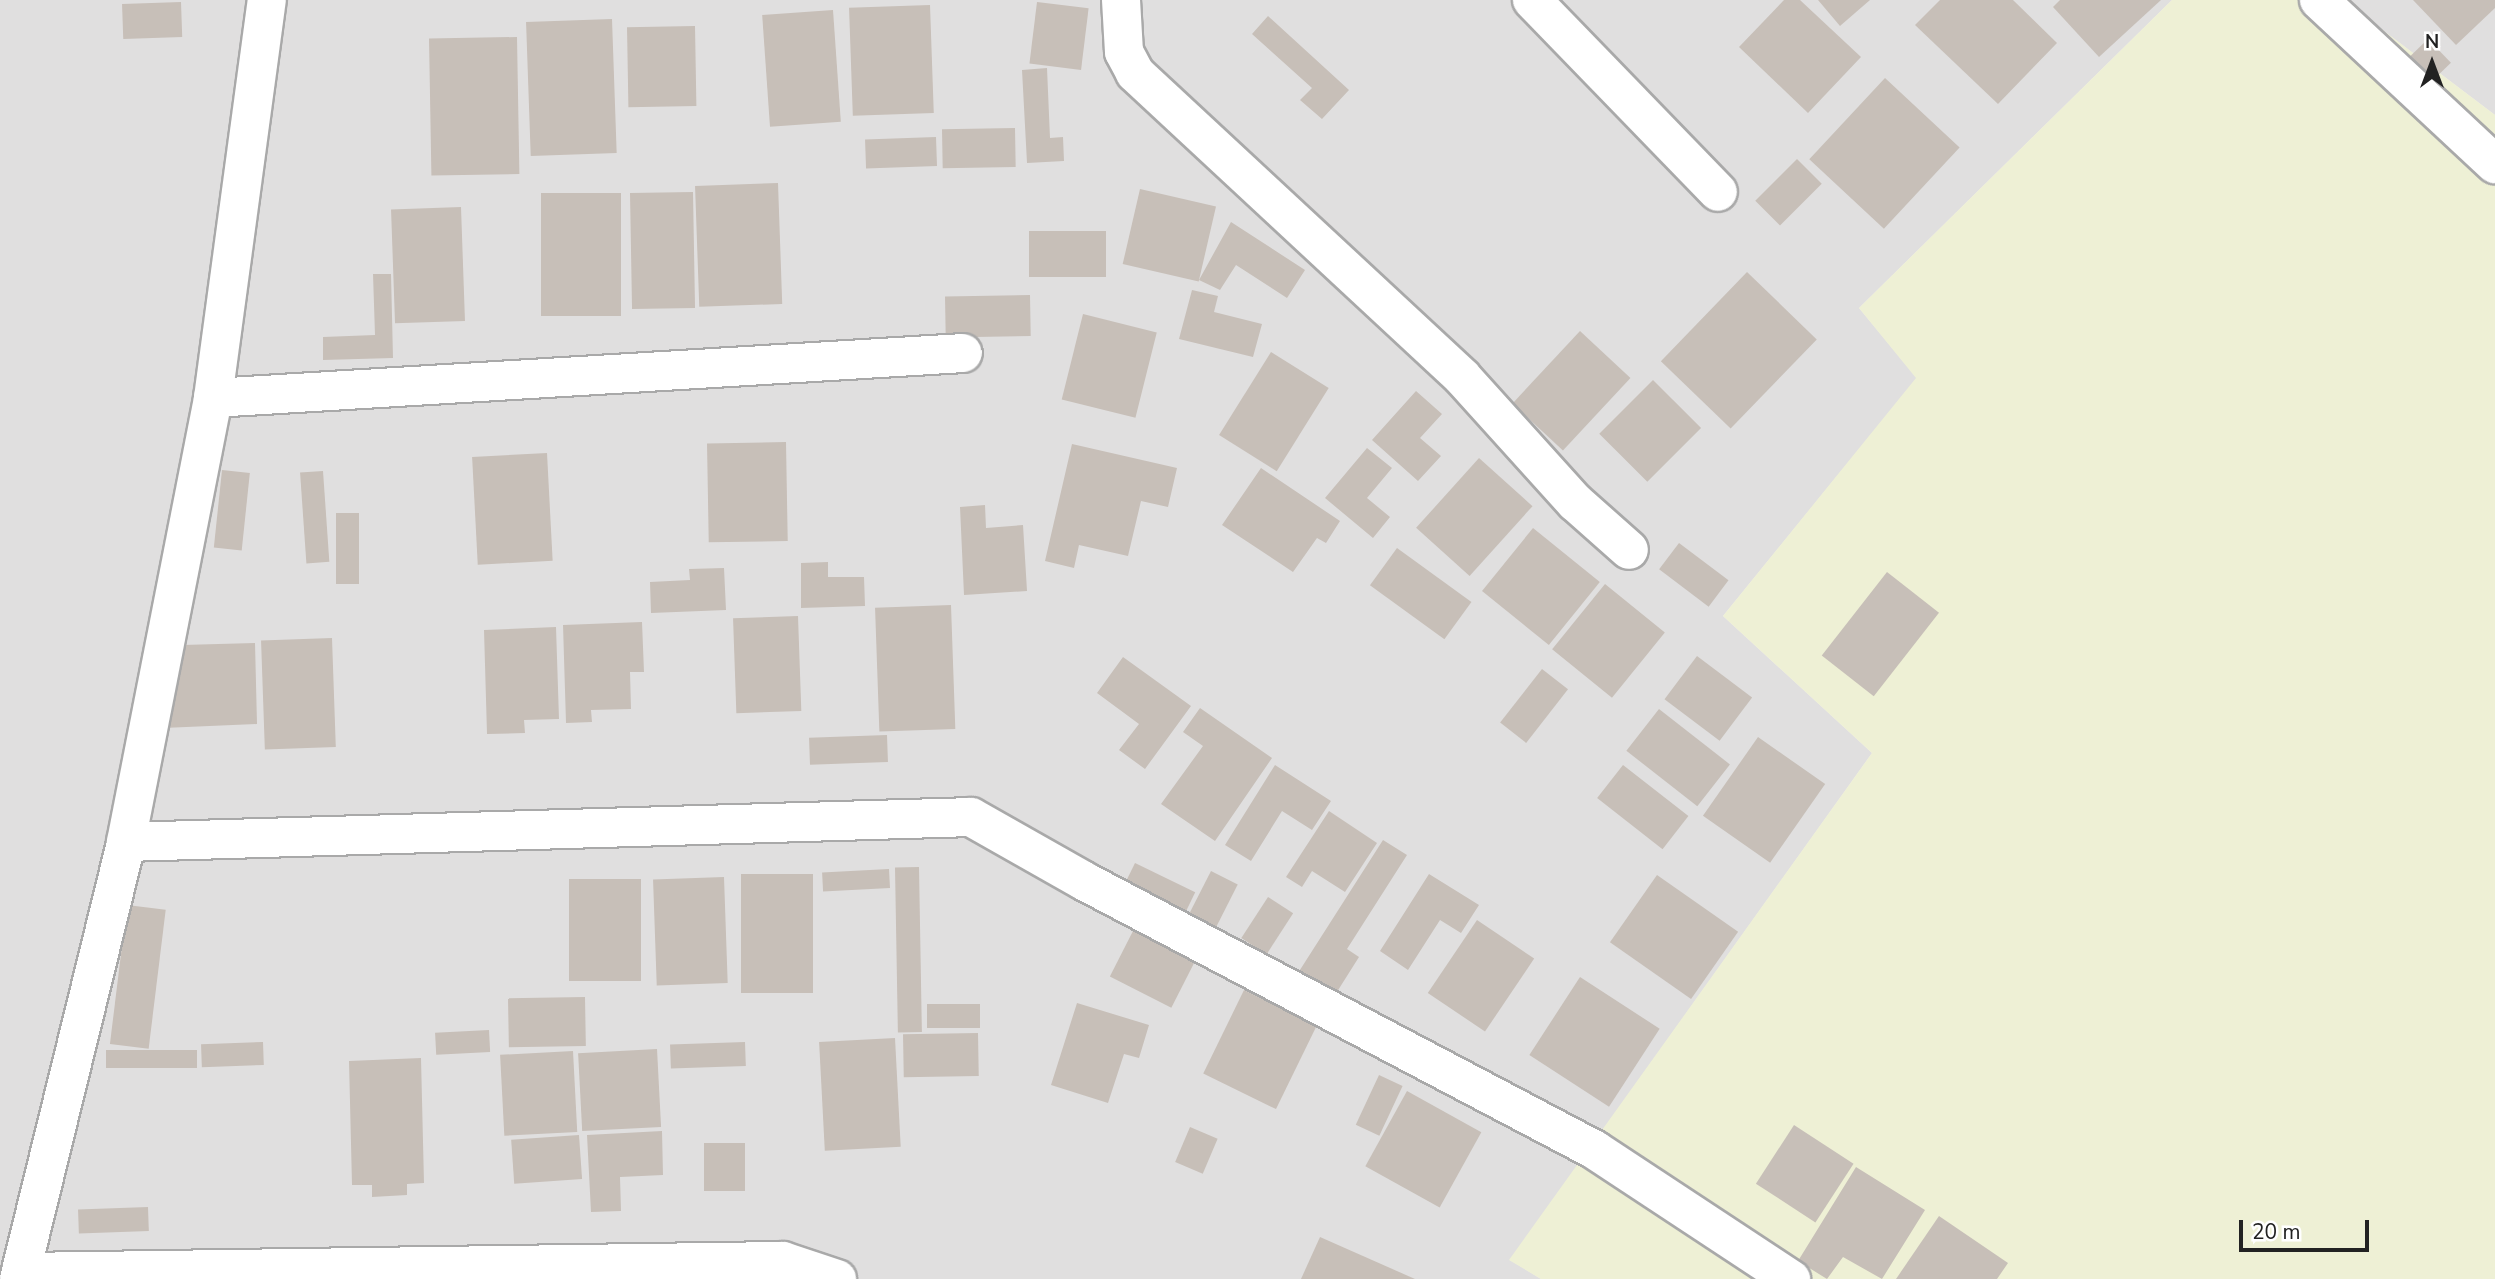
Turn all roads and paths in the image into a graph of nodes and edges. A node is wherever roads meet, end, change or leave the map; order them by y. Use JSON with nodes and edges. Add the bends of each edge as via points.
{"nodes":[{"id":1,"x":267,"y":0,"type":"edge"},
{"id":2,"x":1121,"y":0,"type":"edge"},
{"id":3,"x":1532,"y":0,"type":"edge"},
{"id":4,"x":2319,"y":0,"type":"edge"},
{"id":5,"x":2495,"y":164,"type":"edge"},
{"id":6,"x":1718,"y":192,"type":"dead end"},
{"id":7,"x":962,"y":353,"type":"dead end"},
{"id":8,"x":213,"y":398,"type":"junction"},
{"id":9,"x":1629,"y":550,"type":"dead end"},
{"id":10,"x":126,"y":842,"type":"junction"},
{"id":11,"x":20,"y":1276,"type":"edge"},
{"id":12,"x":838,"y":1279,"type":"edge"},
{"id":13,"x":1791,"y":1279,"type":"edge"}],
"edges":[{"from":1,"to":8,"type":"street"},
{"from":2,"to":9,"type":"street","via":[[1124,52],[1135,73],[1462,377],[1574,502]]},
{"from":3,"to":6,"type":"street"},
{"from":4,"to":5,"type":"street"},
{"from":7,"to":8,"type":"street"},
{"from":8,"to":10,"type":"street"},
{"from":10,"to":11,"type":"street"},
{"from":10,"to":13,"type":"street","via":[[971,817],[1595,1150]]},
{"from":11,"to":12,"type":"street","via":[[783,1261]]}]}
